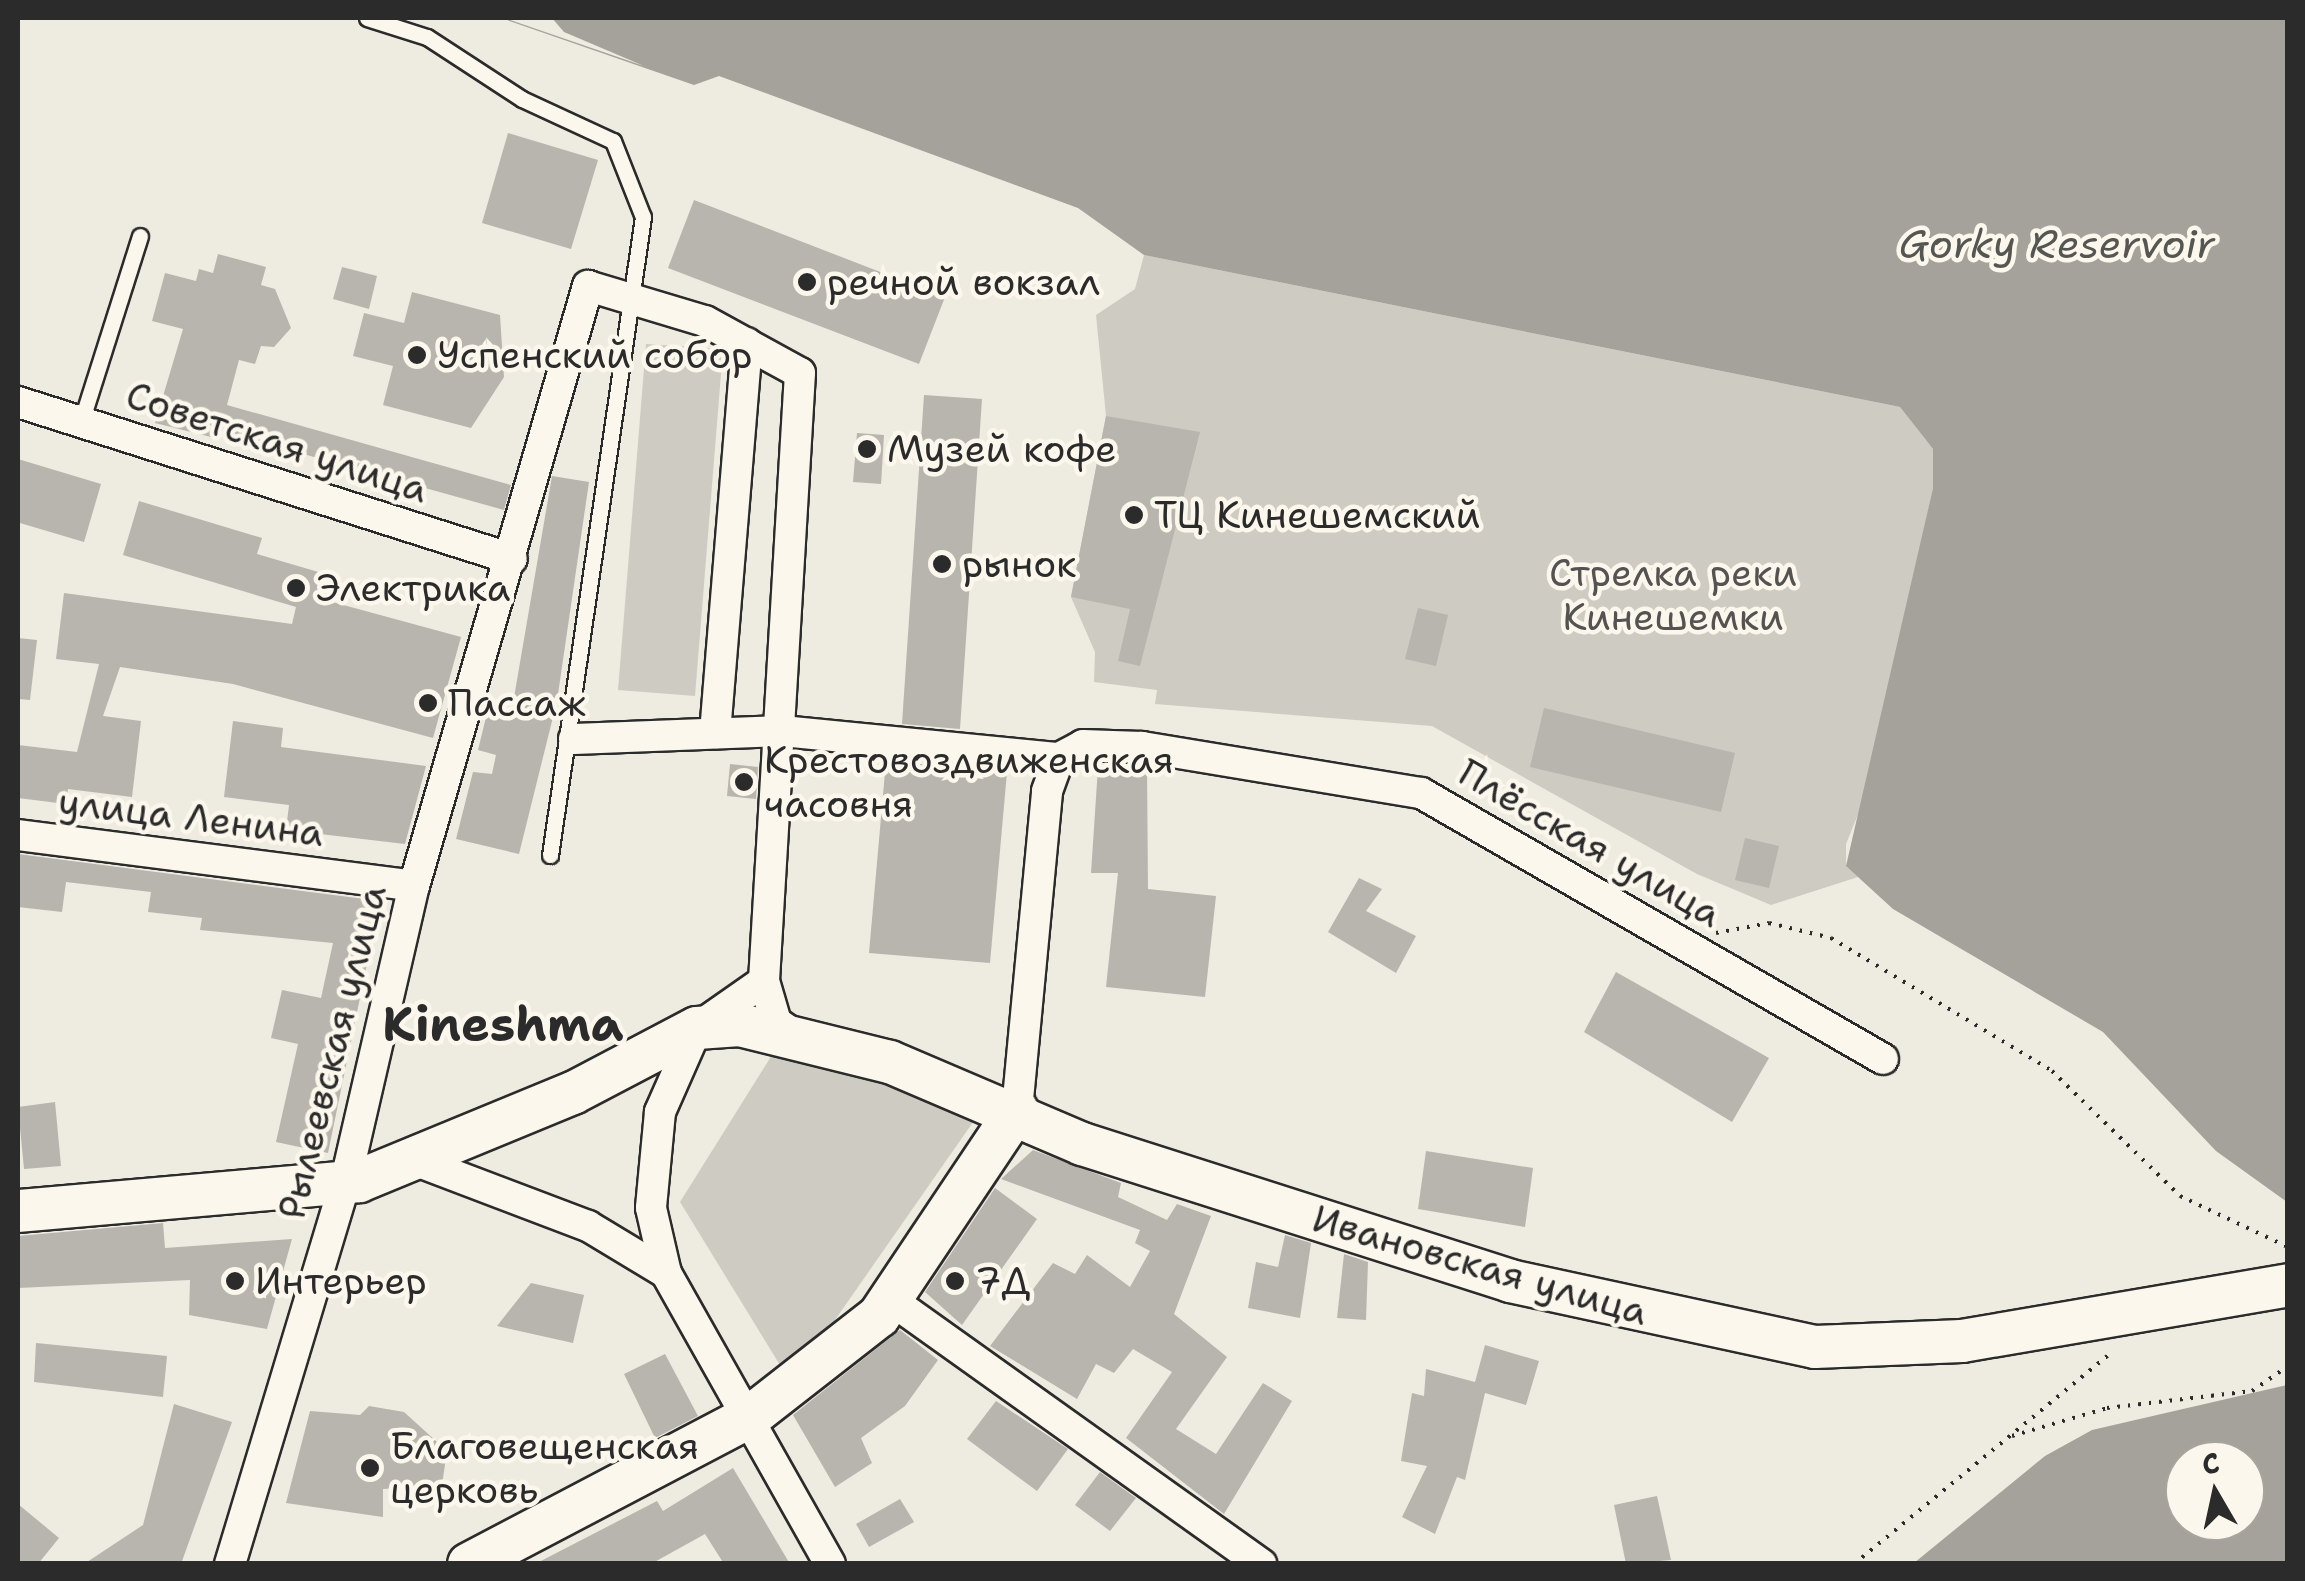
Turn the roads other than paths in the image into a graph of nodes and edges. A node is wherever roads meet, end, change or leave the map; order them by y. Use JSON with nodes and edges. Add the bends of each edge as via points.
{"nodes":[{"id":1,"x":366,"y":18,"type":"edge"},
{"id":2,"x":140,"y":236,"type":"dead end"},
{"id":3,"x":629,"y":300,"type":"junction"},
{"id":4,"x":747,"y":343,"type":"junction"},
{"id":5,"x":18,"y":402,"type":"edge"},
{"id":6,"x":81,"y":422,"type":"junction"},
{"id":7,"x":512,"y":559,"type":"junction"},
{"id":8,"x":782,"y":731,"type":"junction"},
{"id":9,"x":715,"y":734,"type":"junction"},
{"id":10,"x":574,"y":738,"type":"junction"},
{"id":11,"x":1058,"y":758,"type":"junction"},
{"id":12,"x":18,"y":835,"type":"edge"},
{"id":13,"x":550,"y":855,"type":"dead end"},
{"id":14,"x":414,"y":886,"type":"junction"},
{"id":15,"x":764,"y":981,"type":"junction"},
{"id":16,"x":696,"y":1028,"type":"junction"},
{"id":17,"x":793,"y":1034,"type":"junction"},
{"id":18,"x":1883,"y":1058,"type":"dead end"},
{"id":19,"x":1017,"y":1110,"type":"junction"},
{"id":20,"x":414,"y":1160,"type":"junction"},
{"id":21,"x":344,"y":1184,"type":"junction"},
{"id":22,"x":18,"y":1211,"type":"edge"},
{"id":23,"x":666,"y":1273,"type":"junction"},
{"id":24,"x":2288,"y":1285,"type":"edge"},
{"id":25,"x":891,"y":1300,"type":"junction"},
{"id":26,"x":751,"y":1416,"type":"junction"},
{"id":27,"x":230,"y":1564,"type":"edge"},
{"id":28,"x":469,"y":1564,"type":"edge"},
{"id":29,"x":830,"y":1564,"type":"edge"},
{"id":30,"x":1261,"y":1564,"type":"edge"}],
"edges":[{"from":1,"to":3,"type":"lane","via":[[427,36],[522,99],[613,141],[643,217]]},
{"from":2,"to":6,"type":"lane"},
{"from":3,"to":4,"type":"street"},
{"from":3,"to":7,"type":"street","name":"Рылеевская улица","via":[[588,286]]},
{"from":3,"to":10,"type":"lane"},
{"from":4,"to":8,"type":"street","via":[[800,373]]},
{"from":4,"to":9,"type":"street"},
{"from":5,"to":6,"type":"street","name":"Советская улица"},
{"from":6,"to":7,"type":"street","name":"Советская улица"},
{"from":7,"to":14,"type":"street","name":"Рылеевская улица"},
{"from":8,"to":9,"type":"street"},
{"from":8,"to":11,"type":"street"},
{"from":8,"to":15,"type":"street"},
{"from":9,"to":10,"type":"street"},
{"from":10,"to":13,"type":"lane"},
{"from":11,"to":18,"type":"street","name":"Плёсская улица","via":[[1082,745],[1142,747],[1421,793]]},
{"from":11,"to":19,"type":"street","via":[[1047,790]]},
{"from":12,"to":14,"type":"street","name":"улица Ленина"},
{"from":14,"to":21,"type":"street","name":"Рылеевская улица"},
{"from":15,"to":16,"type":"street"},
{"from":15,"to":17,"type":"street","via":[[776,1022]]},
{"from":16,"to":17,"type":"main road","name":"Ивановская улица"},
{"from":16,"to":20,"type":"main road","via":[[574,1094]]},
{"from":16,"to":23,"type":"street","via":[[653,1144],[652,1208]]},
{"from":17,"to":19,"type":"main road","name":"Ивановская улица"},
{"from":19,"to":24,"type":"main road","name":"Ивановская улица","via":[[1082,1144],[1510,1281],[1815,1347],[1962,1341]]},
{"from":19,"to":25,"type":"main road"},
{"from":20,"to":21,"type":"main road"},
{"from":20,"to":23,"type":"street","via":[[588,1226]]},
{"from":21,"to":22,"type":"main road"},
{"from":21,"to":27,"type":"street","name":"Рылеевская улица"},
{"from":23,"to":26,"type":"street"},
{"from":25,"to":26,"type":"main road"},
{"from":25,"to":30,"type":"street"},
{"from":26,"to":28,"type":"main road"},
{"from":26,"to":29,"type":"street"}]}
